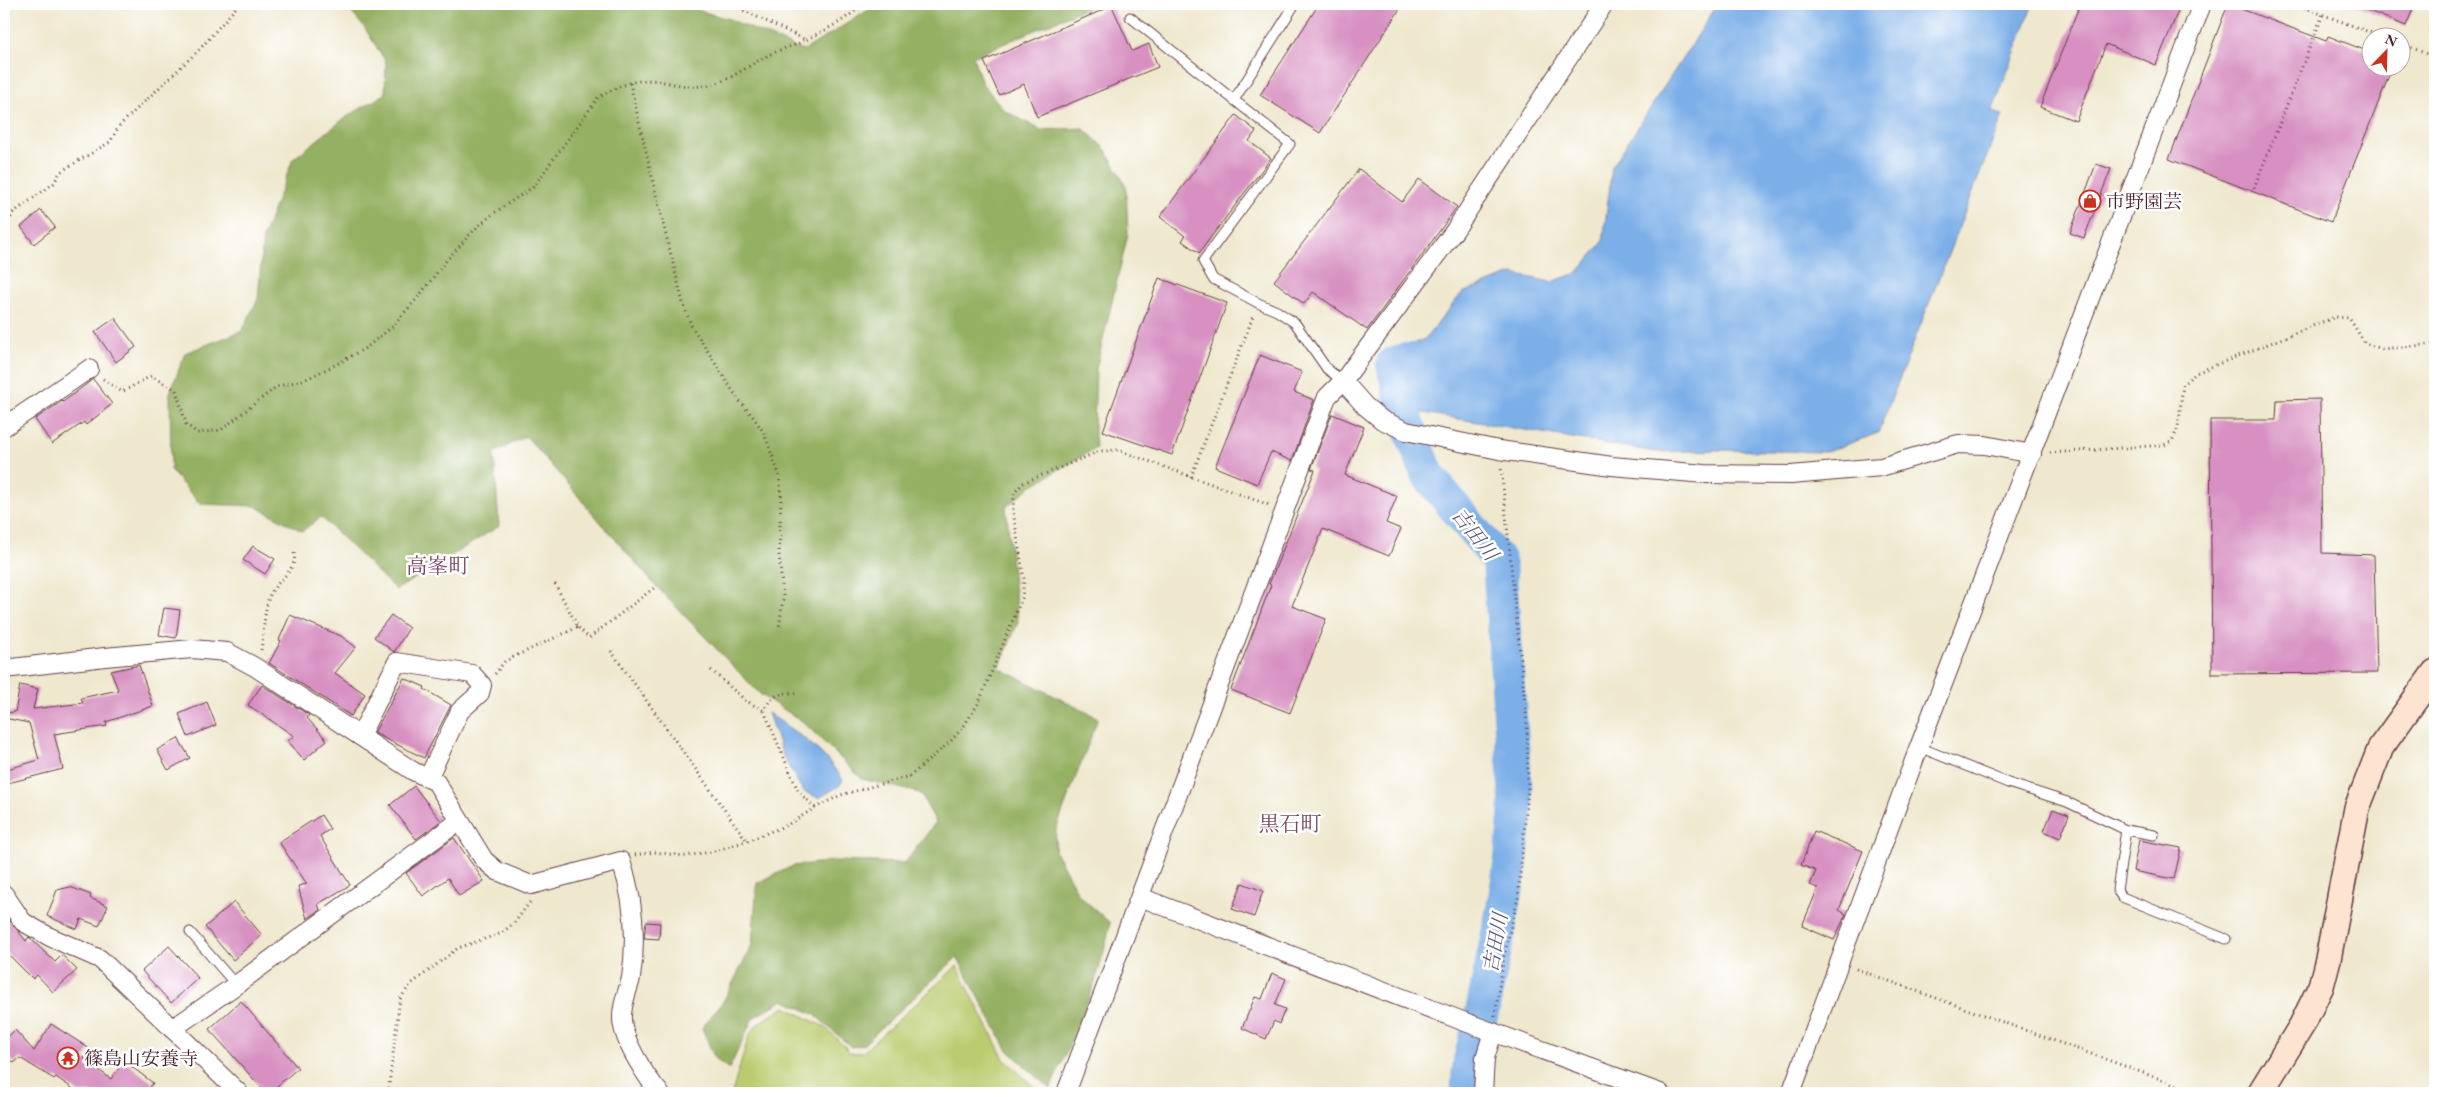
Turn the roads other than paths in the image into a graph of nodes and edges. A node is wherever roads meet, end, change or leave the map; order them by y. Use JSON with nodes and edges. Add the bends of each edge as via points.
{"nodes":[{"id":1,"x":1295,"y":4,"type":"edge"},
{"id":2,"x":1604,"y":4,"type":"edge"},
{"id":3,"x":2202,"y":4,"type":"edge"},
{"id":4,"x":1130,"y":17,"type":"dead end"},
{"id":5,"x":1234,"y":100,"type":"junction"},
{"id":6,"x":89,"y":369,"type":"road end"},
{"id":7,"x":1343,"y":381,"type":"junction"},
{"id":8,"x":4,"y":427,"type":"edge"},
{"id":9,"x":2032,"y":454,"type":"junction"},
{"id":10,"x":4,"y":669,"type":"edge"},
{"id":11,"x":2435,"y":672,"type":"edge"},
{"id":12,"x":360,"y":736,"type":"junction"},
{"id":13,"x":1919,"y":747,"type":"junction"},
{"id":14,"x":428,"y":778,"type":"junction"},
{"id":15,"x":459,"y":821,"type":"junction"},
{"id":16,"x":2126,"y":830,"type":"junction"},
{"id":17,"x":2154,"y":835,"type":"dead end"},
{"id":18,"x":4,"y":894,"type":"edge"},
{"id":19,"x":1140,"y":897,"type":"junction"},
{"id":20,"x":190,"y":932,"type":"dead end"},
{"id":21,"x":2226,"y":939,"type":"dead end"},
{"id":22,"x":236,"y":985,"type":"junction"},
{"id":23,"x":172,"y":1029,"type":"junction"},
{"id":24,"x":1492,"y":1031,"type":"junction"},
{"id":25,"x":239,"y":1093,"type":"edge"},
{"id":26,"x":660,"y":1093,"type":"edge"},
{"id":27,"x":1066,"y":1093,"type":"edge"},
{"id":28,"x":1482,"y":1093,"type":"edge"},
{"id":29,"x":1660,"y":1093,"type":"edge"},
{"id":30,"x":1791,"y":1093,"type":"edge"},
{"id":31,"x":2260,"y":1093,"type":"edge"}],
"edges":[{"from":1,"to":5,"type":"lane"},
{"from":2,"to":7,"type":"street","via":[[1455,230]]},
{"from":3,"to":9,"type":"street"},
{"from":4,"to":5,"type":"lane"},
{"from":5,"to":7,"type":"lane","via":[[1290,144],[1203,261],[1213,279],[1295,322],[1327,369]]},
{"from":6,"to":8,"type":"street"},
{"from":7,"to":9,"type":"street","via":[[1382,420],[1406,431],[1499,450],[1612,466],[1705,474],[1791,475],[1881,467],[1958,444],[1985,445]]},
{"from":7,"to":19,"type":"street","via":[[1328,397]]},
{"from":9,"to":13,"type":"street"},
{"from":10,"to":12,"type":"street","via":[[192,649],[227,652]]},
{"from":11,"to":31,"type":"street","via":[[2381,747],[2357,808],[2321,986],[2302,1025]]},
{"from":12,"to":14,"type":"street"},
{"from":12,"to":14,"type":"street","via":[[397,662],[472,674],[482,685],[480,693],[460,711]]},
{"from":13,"to":16,"type":"lane","via":[[2008,783],[2067,802]]},
{"from":13,"to":30,"type":"street"},
{"from":14,"to":15,"type":"street","via":[[436,782]]},
{"from":15,"to":22,"type":"street"},
{"from":15,"to":26,"type":"street","via":[[484,860],[497,871],[531,885],[621,861],[633,910],[634,934],[622,1019],[633,1051]]},
{"from":16,"to":17,"type":"lane"},
{"from":16,"to":21,"type":"lane","via":[[2117,890],[2122,897]]},
{"from":18,"to":23,"type":"street","via":[[23,922],[100,959]]},
{"from":19,"to":24,"type":"street"},
{"from":19,"to":27,"type":"street"},
{"from":20,"to":22,"type":"lane"},
{"from":22,"to":23,"type":"street"},
{"from":23,"to":25,"type":"street"},
{"from":24,"to":28,"type":"street","via":[[1485,1058]]},
{"from":24,"to":29,"type":"street"}]}
